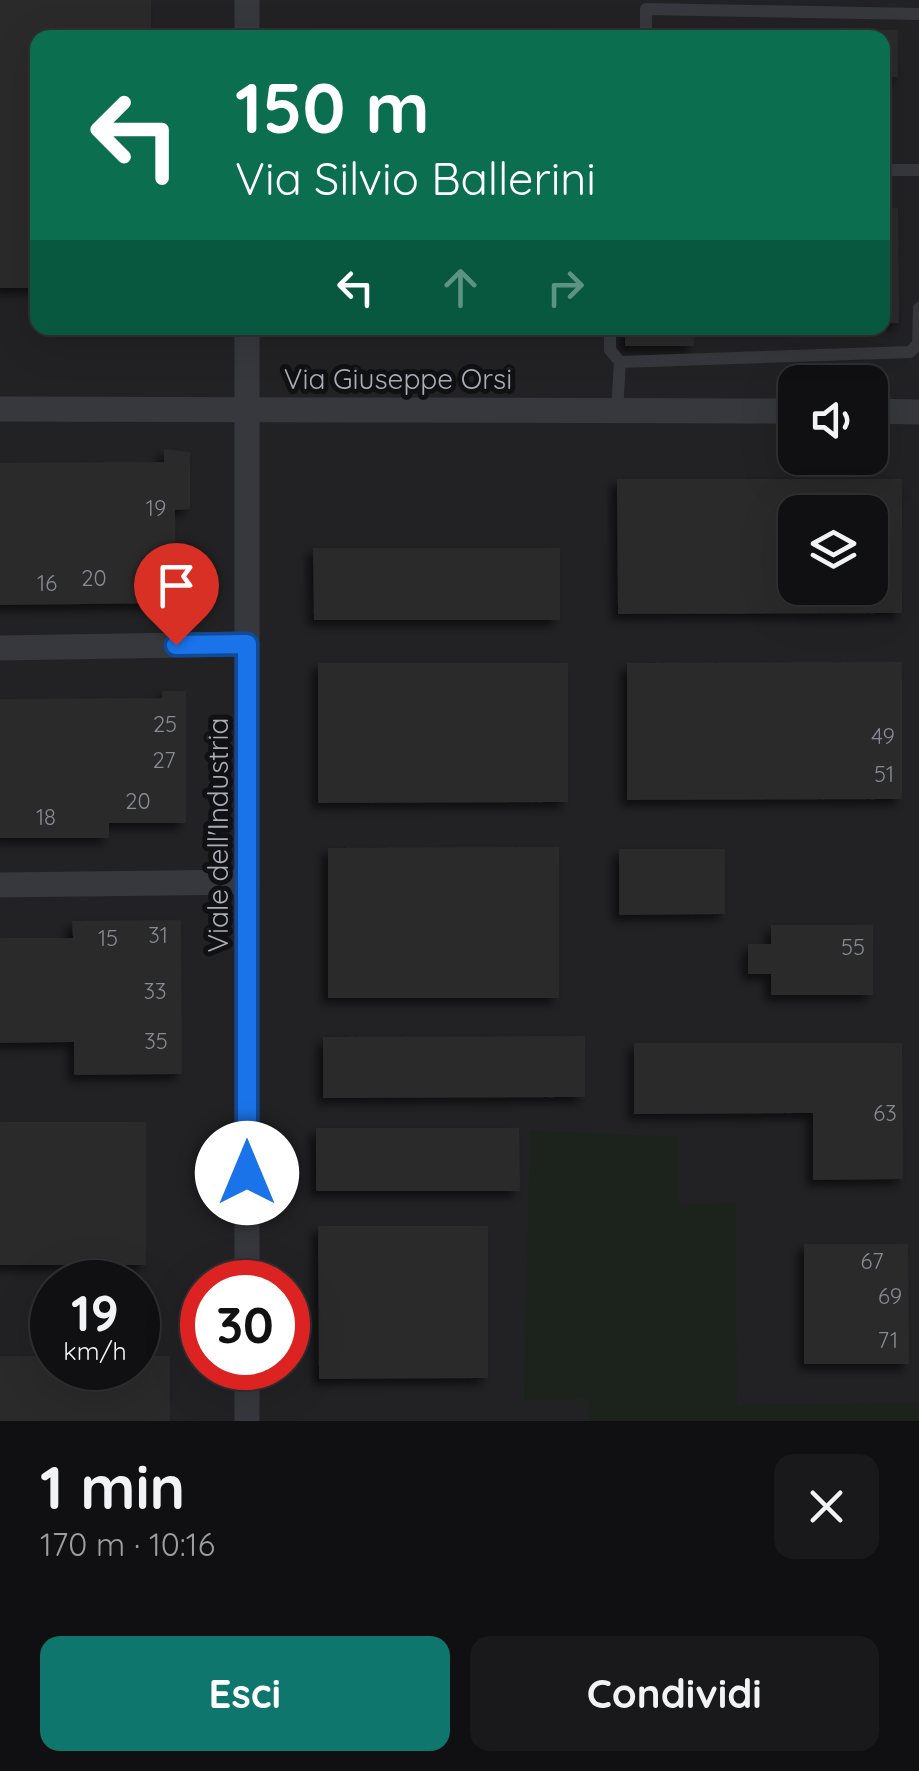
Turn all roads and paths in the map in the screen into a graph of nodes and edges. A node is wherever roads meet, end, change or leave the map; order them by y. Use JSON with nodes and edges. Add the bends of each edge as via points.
{"nodes":[{"id":1,"x":247,"y":0,"type":"edge"},
{"id":2,"x":919,"y":14,"type":"edge"},
{"id":3,"x":247,"y":30,"type":"edge"},
{"id":4,"x":646,"y":30,"type":"edge"},
{"id":5,"x":890,"y":170,"type":"edge"},
{"id":6,"x":919,"y":170,"type":"edge"},
{"id":7,"x":919,"y":308,"type":"edge"},
{"id":8,"x":247,"y":335,"type":"edge"},
{"id":9,"x":610,"y":335,"type":"edge"},
{"id":10,"x":620,"y":362,"type":"junction"},
{"id":11,"x":247,"y":408,"type":"junction"},
{"id":12,"x":0,"y":410,"type":"edge"},
{"id":13,"x":618,"y":410,"type":"junction"},
{"id":14,"x":778,"y":411,"type":"edge"},
{"id":15,"x":888,"y":412,"type":"edge"},
{"id":16,"x":919,"y":412,"type":"edge"},
{"id":17,"x":247,"y":644,"type":"junction"},
{"id":18,"x":0,"y":648,"type":"edge"},
{"id":19,"x":247,"y":882,"type":"junction"},
{"id":20,"x":0,"y":885,"type":"edge"},
{"id":21,"x":247,"y":1260,"type":"edge"},
{"id":22,"x":247,"y":1390,"type":"edge"},
{"id":23,"x":247,"y":1421,"type":"edge"}],
"edges":[{"from":1,"to":3,"type":"street"},
{"from":2,"to":4,"type":"lane","via":[[646,9]]},
{"from":5,"to":6,"type":"lane"},
{"from":7,"to":10,"type":"lane","via":[[918,344],[910,352]]},
{"from":8,"to":11,"type":"street","name":"Viale dell'Industria"},
{"from":9,"to":10,"type":"lane","via":[[610,350]]},
{"from":10,"to":13,"type":"lane"},
{"from":11,"to":12,"type":"street","name":"Via Giuseppe Orsi"},
{"from":11,"to":13,"type":"street","name":"Via Giuseppe Orsi"},
{"from":11,"to":17,"type":"street","name":"Viale dell'Industria"},
{"from":13,"to":14,"type":"street","name":"Via Giuseppe Orsi"},
{"from":15,"to":16,"type":"street"},
{"from":17,"to":18,"type":"street"},
{"from":17,"to":19,"type":"street","name":"Viale dell'Industria"},
{"from":19,"to":20,"type":"street"},
{"from":19,"to":21,"type":"street","name":"Viale dell'Industria"},
{"from":22,"to":23,"type":"street"}]}
